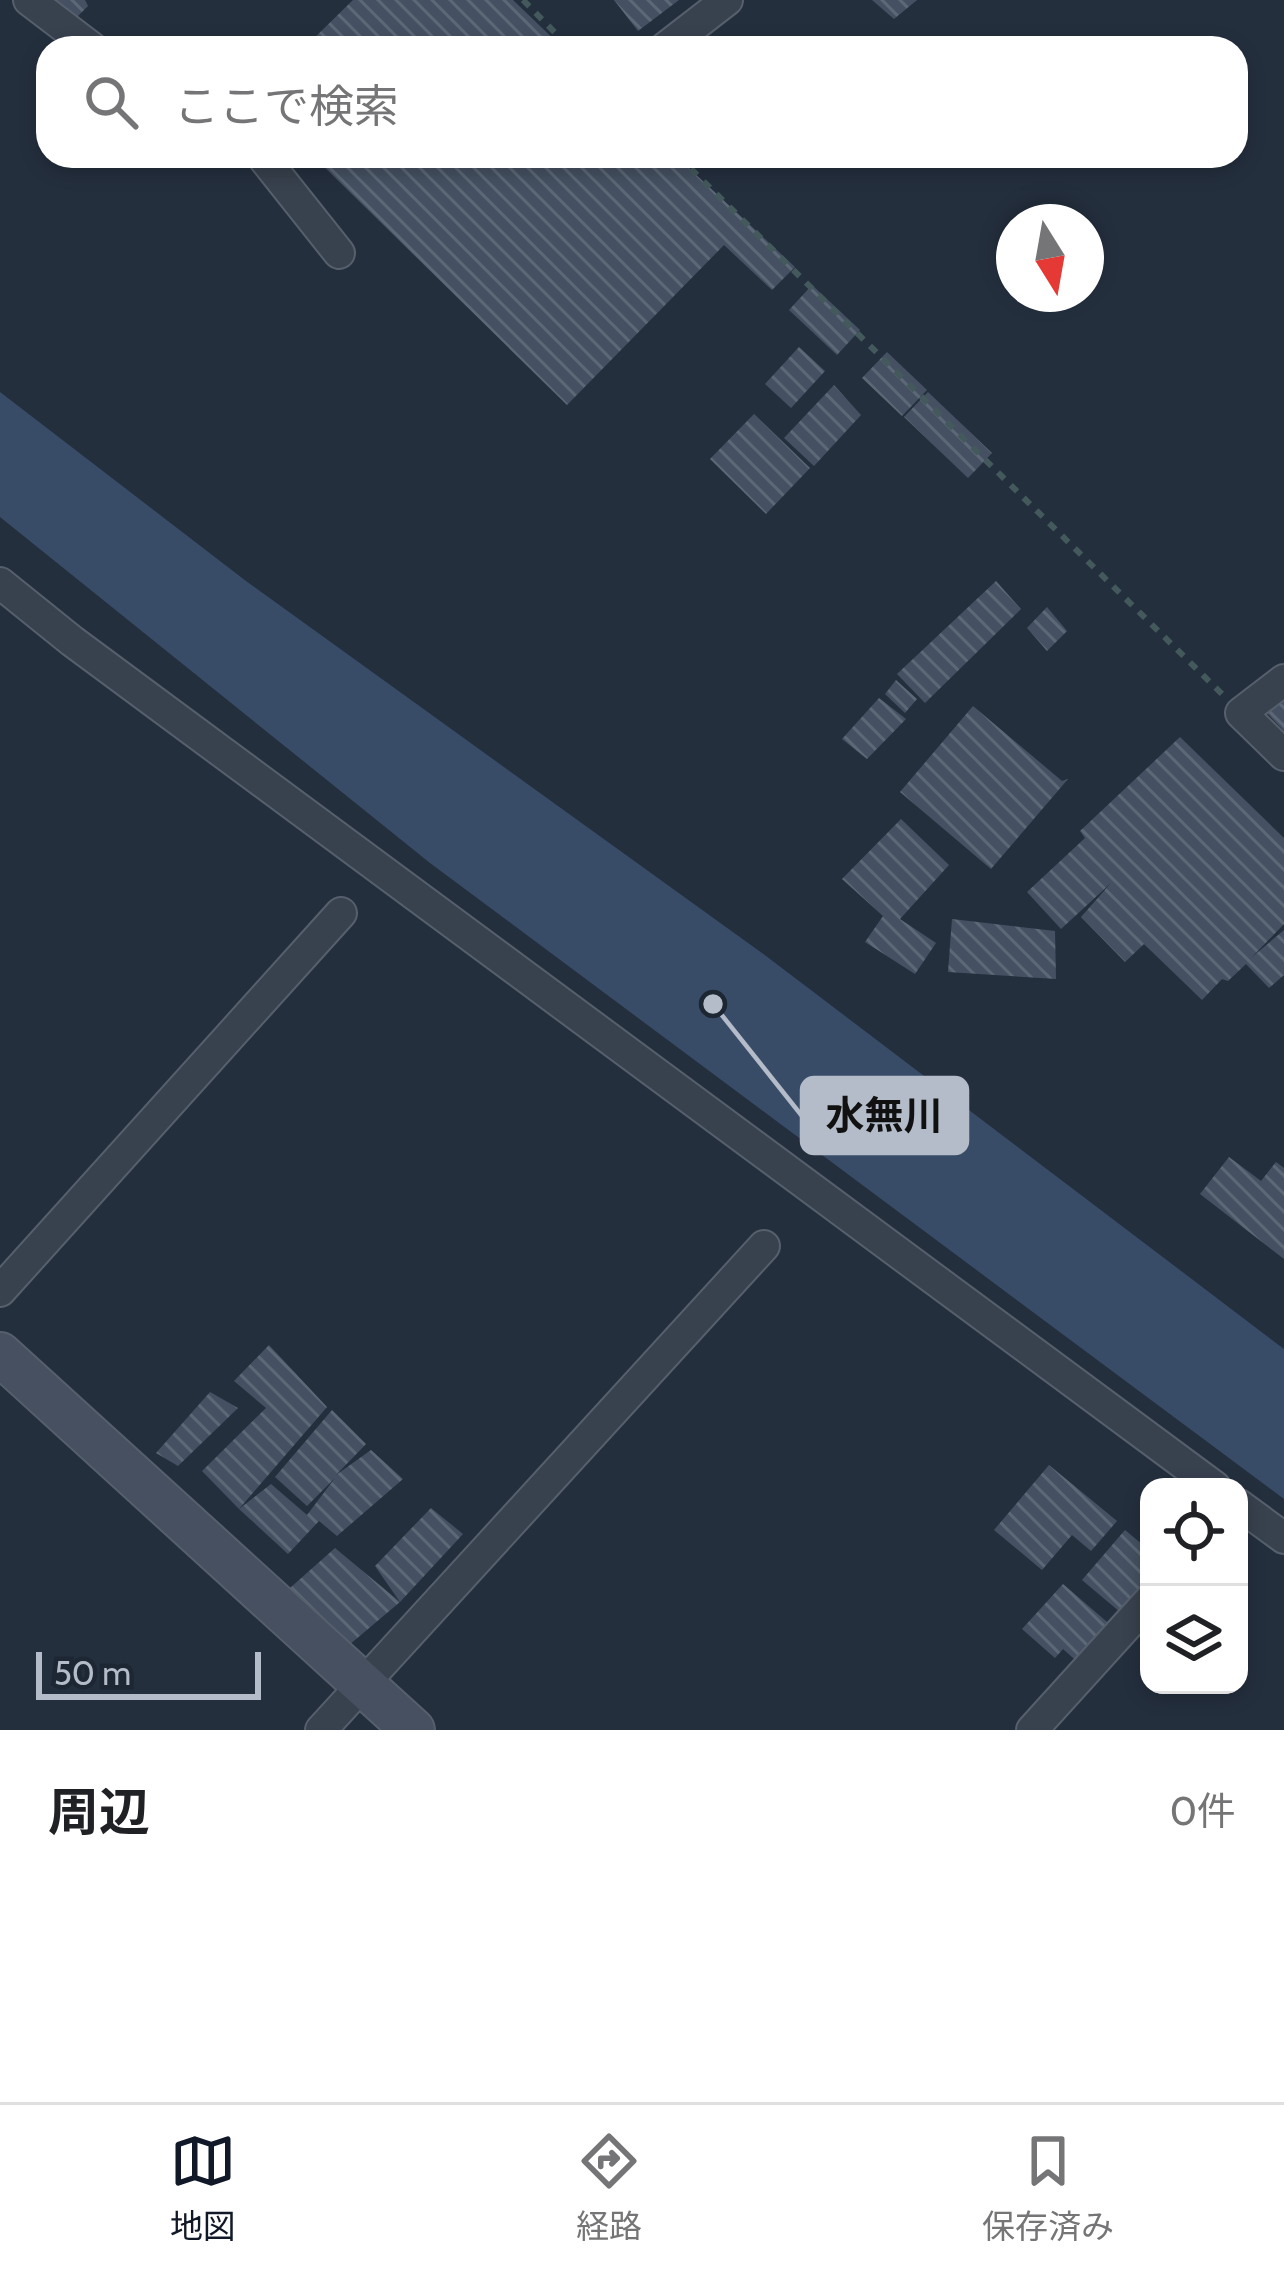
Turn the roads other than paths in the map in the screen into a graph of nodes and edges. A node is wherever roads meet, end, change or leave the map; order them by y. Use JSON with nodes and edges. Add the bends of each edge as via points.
{"nodes":[{"id":1,"x":29,"y":0,"type":"edge"},
{"id":2,"x":727,"y":0,"type":"edge"},
{"id":3,"x":76,"y":36,"type":"edge"},
{"id":4,"x":680,"y":36,"type":"edge"},
{"id":5,"x":271,"y":168,"type":"edge"},
{"id":6,"x":339,"y":254,"type":"dead end"},
{"id":7,"x":0,"y":584,"type":"edge"},
{"id":8,"x":1284,"y":680,"type":"edge"},
{"id":9,"x":1284,"y":755,"type":"edge"},
{"id":10,"x":341,"y":913,"type":"dead end"},
{"id":11,"x":764,"y":1246,"type":"dead end"},
{"id":12,"x":0,"y":1291,"type":"edge"},
{"id":13,"x":0,"y":1354,"type":"edge"},
{"id":14,"x":1189,"y":1478,"type":"edge"},
{"id":15,"x":1248,"y":1511,"type":"edge"},
{"id":16,"x":1284,"y":1538,"type":"edge"},
{"id":17,"x":1140,"y":1611,"type":"edge"},
{"id":18,"x":363,"y":1684,"type":"junction"},
{"id":19,"x":321,"y":1730,"type":"edge"},
{"id":20,"x":413,"y":1730,"type":"edge"},
{"id":21,"x":1032,"y":1730,"type":"edge"}],
"edges":[{"from":1,"to":3,"type":"street"},
{"from":2,"to":4,"type":"street"},
{"from":5,"to":6,"type":"street"},
{"from":7,"to":14,"type":"street"},
{"from":8,"to":9,"type":"street","via":[[1241,713]]},
{"from":10,"to":12,"type":"street"},
{"from":11,"to":18,"type":"street"},
{"from":13,"to":18,"type":"street"},
{"from":15,"to":16,"type":"street"},
{"from":17,"to":21,"type":"street"},
{"from":18,"to":19,"type":"street"},
{"from":18,"to":20,"type":"street"}]}
